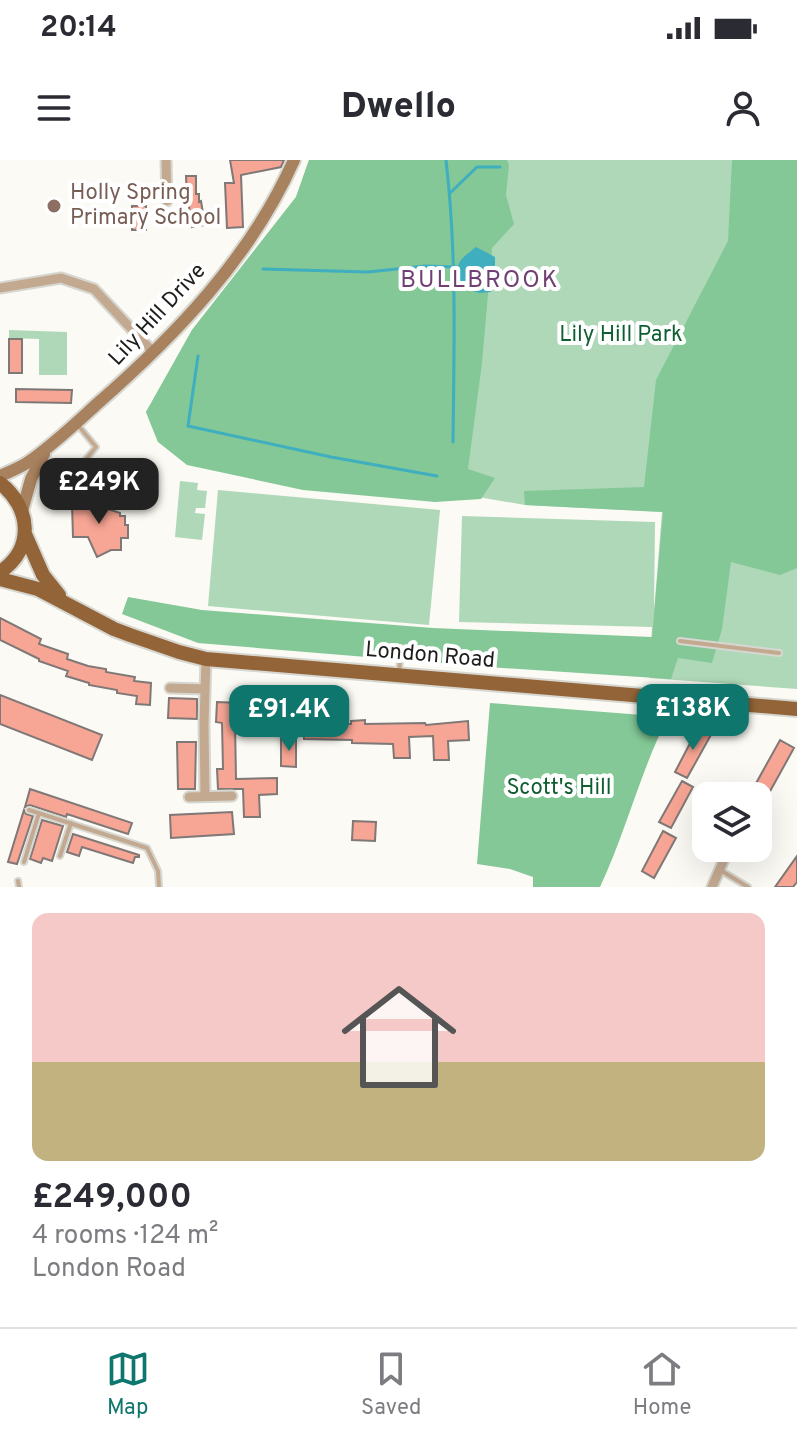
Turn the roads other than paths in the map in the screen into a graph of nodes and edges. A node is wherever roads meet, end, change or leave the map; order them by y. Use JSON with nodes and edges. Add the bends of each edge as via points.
{"nodes":[{"id":1,"x":166,"y":160,"type":"edge"},
{"id":2,"x":294,"y":160,"type":"edge"},
{"id":3,"x":167,"y":201,"type":"dead end"},
{"id":4,"x":0,"y":288,"type":"edge"},
{"id":5,"x":153,"y":352,"type":"junction"},
{"id":6,"x":76,"y":423,"type":"junction"},
{"id":7,"x":56,"y":439,"type":"junction"},
{"id":8,"x":73,"y":475,"type":"dead end"},
{"id":9,"x":0,"y":476,"type":"edge"},
{"id":10,"x":0,"y":483,"type":"edge"},
{"id":11,"x":22,"y":511,"type":"junction"},
{"id":12,"x":24,"y":534,"type":"junction"},
{"id":13,"x":0,"y":572,"type":"edge"},
{"id":14,"x":0,"y":579,"type":"edge"},
{"id":15,"x":69,"y":605,"type":"junction"},
{"id":16,"x":680,"y":641,"type":"dead end"},
{"id":17,"x":401,"y":648,"type":"dead end"},
{"id":18,"x":779,"y":653,"type":"dead end"},
{"id":19,"x":206,"y":659,"type":"junction"},
{"id":20,"x":399,"y":676,"type":"junction"},
{"id":21,"x":170,"y":688,"type":"dead end"},
{"id":22,"x":205,"y":689,"type":"junction"},
{"id":23,"x":797,"y":709,"type":"edge"},
{"id":24,"x":205,"y":796,"type":"junction"},
{"id":25,"x":232,"y":796,"type":"dead end"},
{"id":26,"x":189,"y":797,"type":"dead end"},
{"id":27,"x":29,"y":810,"type":"dead end"},
{"id":28,"x":39,"y":813,"type":"junction"},
{"id":29,"x":71,"y":823,"type":"junction"},
{"id":30,"x":60,"y":856,"type":"dead end"},
{"id":31,"x":24,"y":862,"type":"dead end"},
{"id":32,"x":723,"y":862,"type":"edge"},
{"id":33,"x":720,"y":870,"type":"junction"},
{"id":34,"x":159,"y":887,"type":"edge"},
{"id":35,"x":712,"y":887,"type":"edge"},
{"id":36,"x":748,"y":887,"type":"edge"}],
"edges":[{"from":1,"to":3,"type":"street"},
{"from":2,"to":5,"type":"street","name":"Lily Hill Drive","via":[[235,261]]},
{"from":4,"to":5,"type":"street","via":[[61,278],[94,289]]},
{"from":5,"to":6,"type":"street","name":"Lily Hill Drive"},
{"from":6,"to":7,"type":"street","name":"Lily Hill Drive"},
{"from":6,"to":8,"type":"lane","via":[[96,447]]},
{"from":7,"to":9,"type":"street","name":"Lily Hill Drive","via":[[27,463]]},
{"from":7,"to":11,"type":"street","name":"Lily Hill Drive","via":[[36,467]]},
{"from":10,"to":11,"type":"main road"},
{"from":11,"to":12,"type":"main road"},
{"from":12,"to":13,"type":"main road","via":[[21,550]]},
{"from":12,"to":15,"type":"main road","name":"London Road","via":[[43,575]]},
{"from":14,"to":15,"type":"main road","name":"London Road","via":[[38,589]]},
{"from":15,"to":19,"type":"main road","name":"London Road","via":[[130,635]]},
{"from":16,"to":18,"type":"lane"},
{"from":17,"to":20,"type":"lane"},
{"from":19,"to":20,"type":"main road","name":"London Road"},
{"from":19,"to":22,"type":"street"},
{"from":20,"to":23,"type":"main road","name":"London Road","via":[[666,693]]},
{"from":21,"to":22,"type":"street"},
{"from":22,"to":24,"type":"street"},
{"from":24,"to":25,"type":"street"},
{"from":24,"to":26,"type":"street"},
{"from":27,"to":28,"type":"lane"},
{"from":28,"to":29,"type":"lane"},
{"from":28,"to":31,"type":"lane"},
{"from":29,"to":30,"type":"lane"},
{"from":29,"to":34,"type":"lane","via":[[147,848]]},
{"from":32,"to":33,"type":"street"},
{"from":33,"to":35,"type":"street"},
{"from":33,"to":36,"type":"lane"}]}
